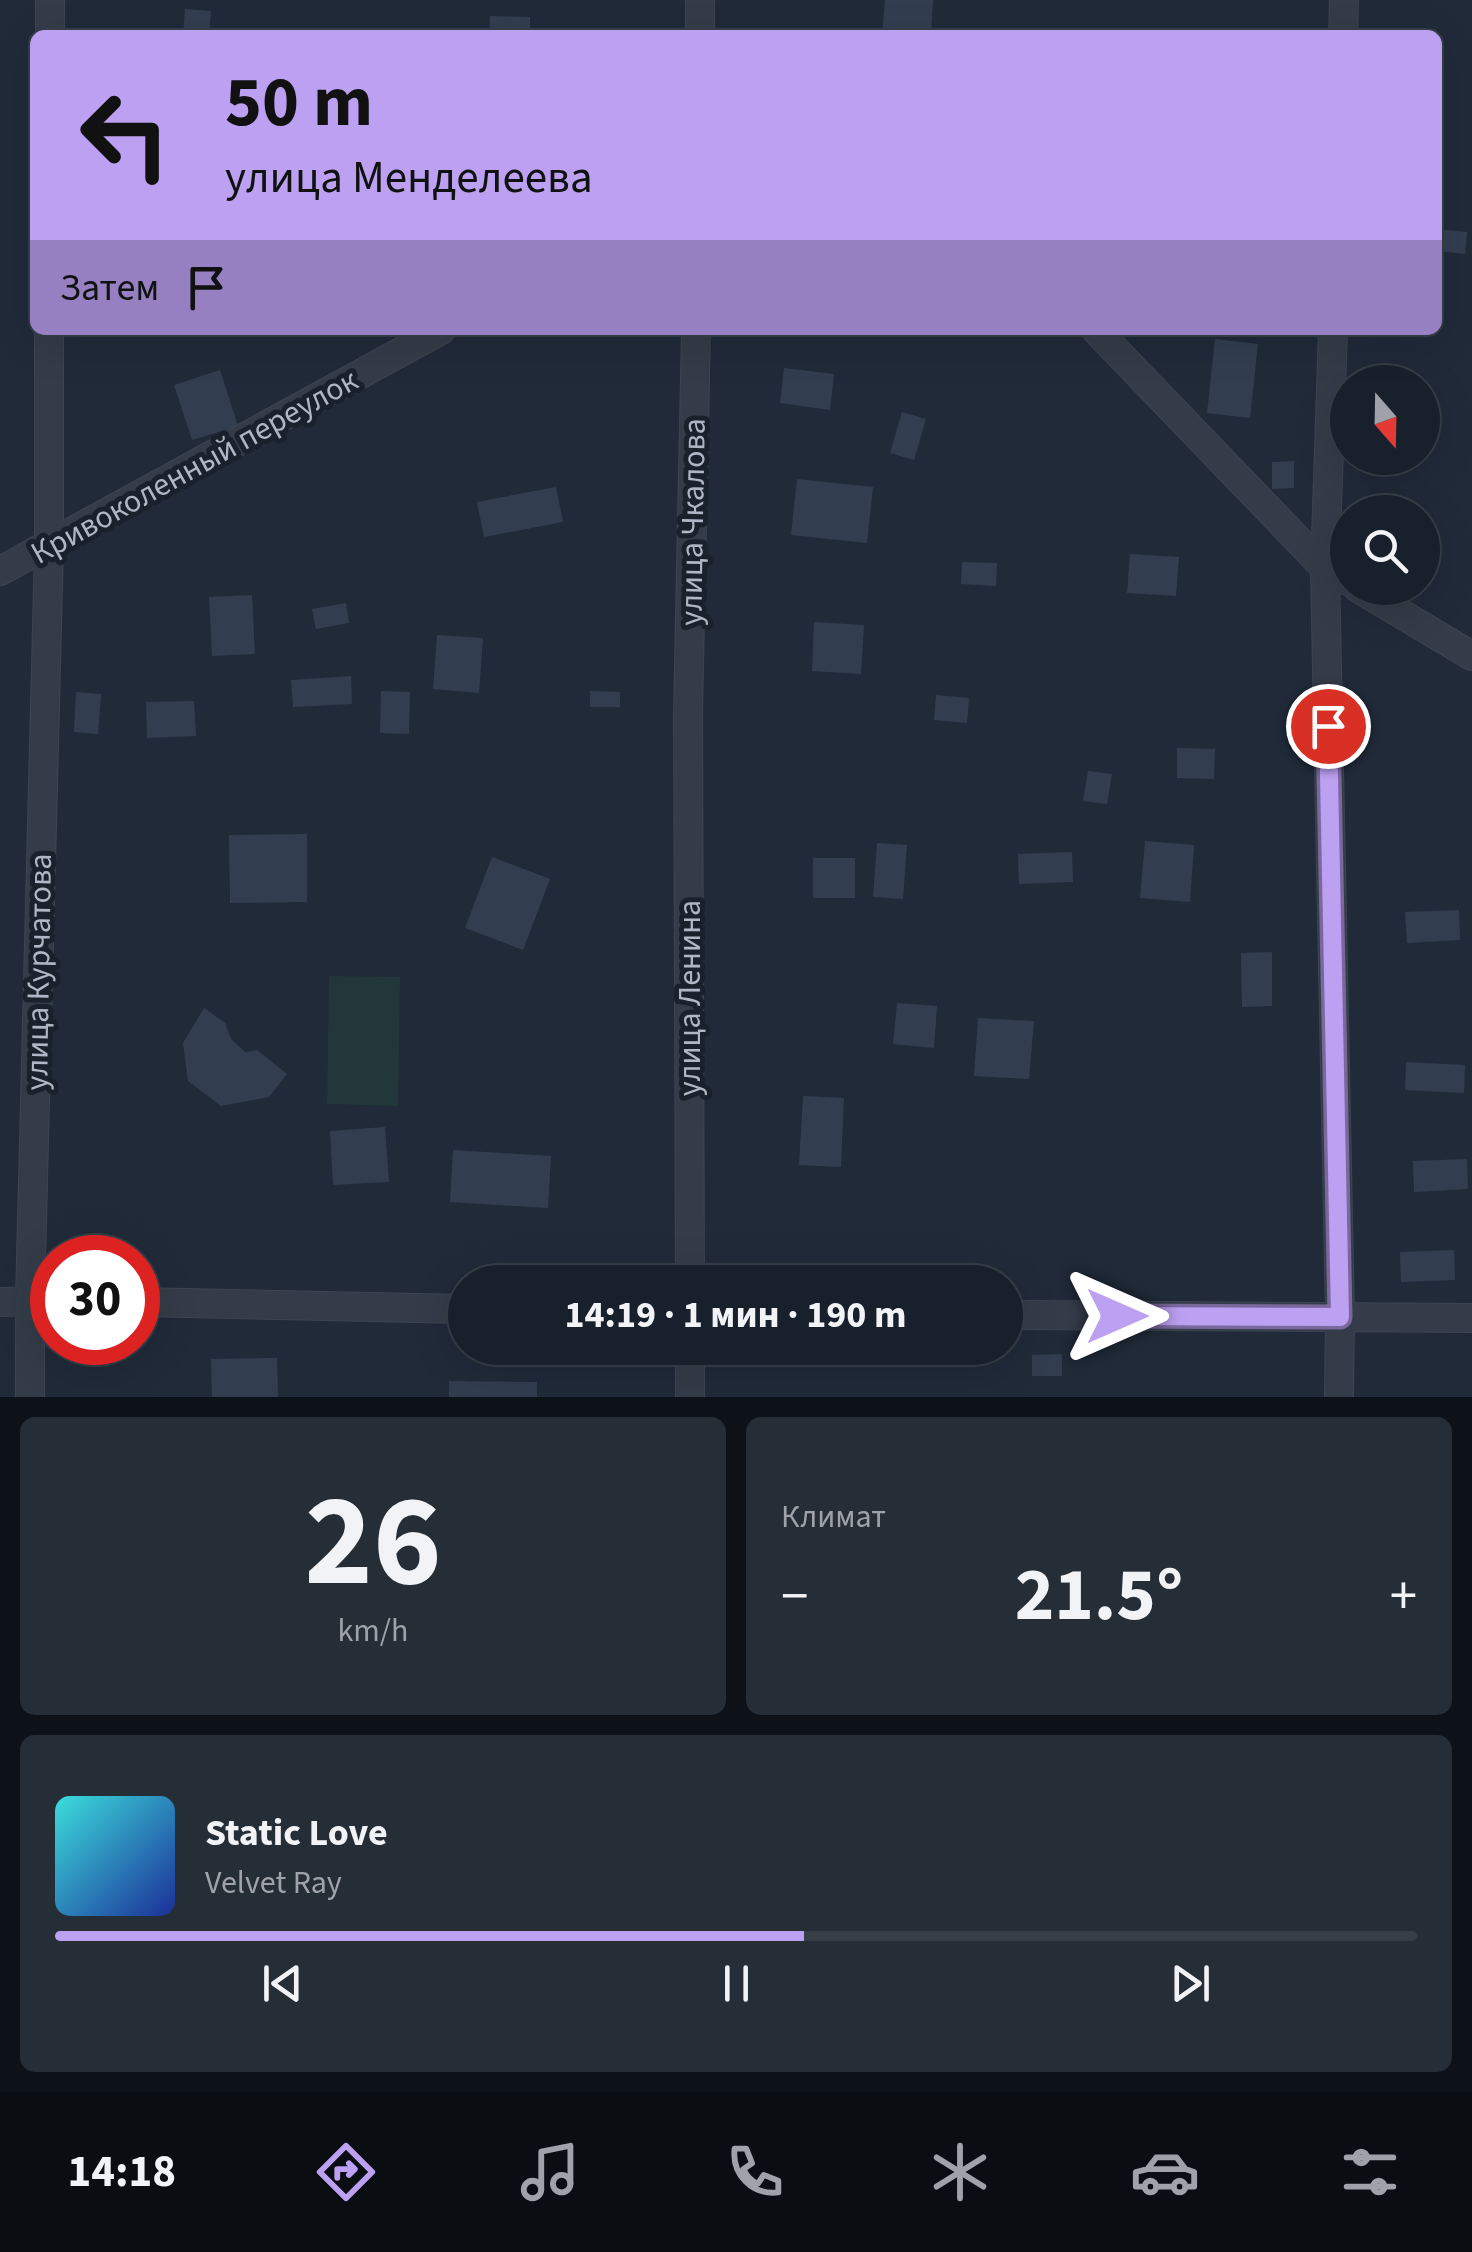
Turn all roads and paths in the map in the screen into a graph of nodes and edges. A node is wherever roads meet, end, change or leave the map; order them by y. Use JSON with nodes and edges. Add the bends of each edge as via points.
{"nodes":[{"id":1,"x":50,"y":0,"type":"edge"},
{"id":2,"x":700,"y":0,"type":"edge"},
{"id":3,"x":1344,"y":0,"type":"edge"},
{"id":4,"x":50,"y":30,"type":"edge"},
{"id":5,"x":700,"y":30,"type":"edge"},
{"id":6,"x":1343,"y":30,"type":"edge"},
{"id":7,"x":50,"y":335,"type":"edge"},
{"id":8,"x":432,"y":335,"type":"edge"},
{"id":9,"x":696,"y":335,"type":"edge"},
{"id":10,"x":1101,"y":335,"type":"edge"},
{"id":11,"x":1333,"y":335,"type":"edge"},
{"id":12,"x":1335,"y":495,"type":"edge"},
{"id":13,"x":49,"y":546,"type":"junction"},
{"id":14,"x":1330,"y":569,"type":"edge"},
{"id":15,"x":0,"y":572,"type":"edge"},
{"id":16,"x":1336,"y":605,"type":"edge"},
{"id":17,"x":1386,"y":605,"type":"edge"},
{"id":18,"x":1472,"y":656,"type":"edge"},
{"id":19,"x":688,"y":713,"type":"joint"},
{"id":20,"x":42,"y":1235,"type":"edge"},
{"id":21,"x":690,"y":1265,"type":"edge"},
{"id":22,"x":30,"y":1301,"type":"edge"},
{"id":23,"x":0,"y":1302,"type":"edge"},
{"id":24,"x":160,"y":1302,"type":"edge"},
{"id":25,"x":448,"y":1309,"type":"edge"},
{"id":26,"x":1023,"y":1315,"type":"edge"},
{"id":27,"x":1340,"y":1317,"type":"junction"},
{"id":28,"x":1472,"y":1318,"type":"edge"},
{"id":29,"x":34,"y":1365,"type":"edge"},
{"id":30,"x":690,"y":1365,"type":"edge"},
{"id":31,"x":30,"y":1397,"type":"edge"},
{"id":32,"x":690,"y":1397,"type":"edge"},
{"id":33,"x":1339,"y":1397,"type":"edge"}],
"edges":[{"from":1,"to":4,"type":"street"},
{"from":2,"to":5,"type":"street"},
{"from":3,"to":6,"type":"street"},
{"from":7,"to":13,"type":"street","name":"улица Курчатова"},
{"from":8,"to":13,"type":"street","name":"Кривоколенный переулок"},
{"from":9,"to":19,"type":"street","name":"улица Чкалова"},
{"from":10,"to":14,"type":"street"},
{"from":11,"to":12,"type":"street"},
{"from":13,"to":15,"type":"street","name":"Кривоколенный переулок"},
{"from":13,"to":20,"type":"street","name":"улица Курчатова"},
{"from":16,"to":27,"type":"street"},
{"from":17,"to":18,"type":"street"},
{"from":19,"to":21,"type":"street","name":"улица Ленина"},
{"from":22,"to":23,"type":"street"},
{"from":24,"to":25,"type":"street"},
{"from":26,"to":27,"type":"street"},
{"from":27,"to":28,"type":"street"},
{"from":27,"to":33,"type":"street"},
{"from":29,"to":31,"type":"street","name":"улица Курчатова"},
{"from":30,"to":32,"type":"street"}]}
